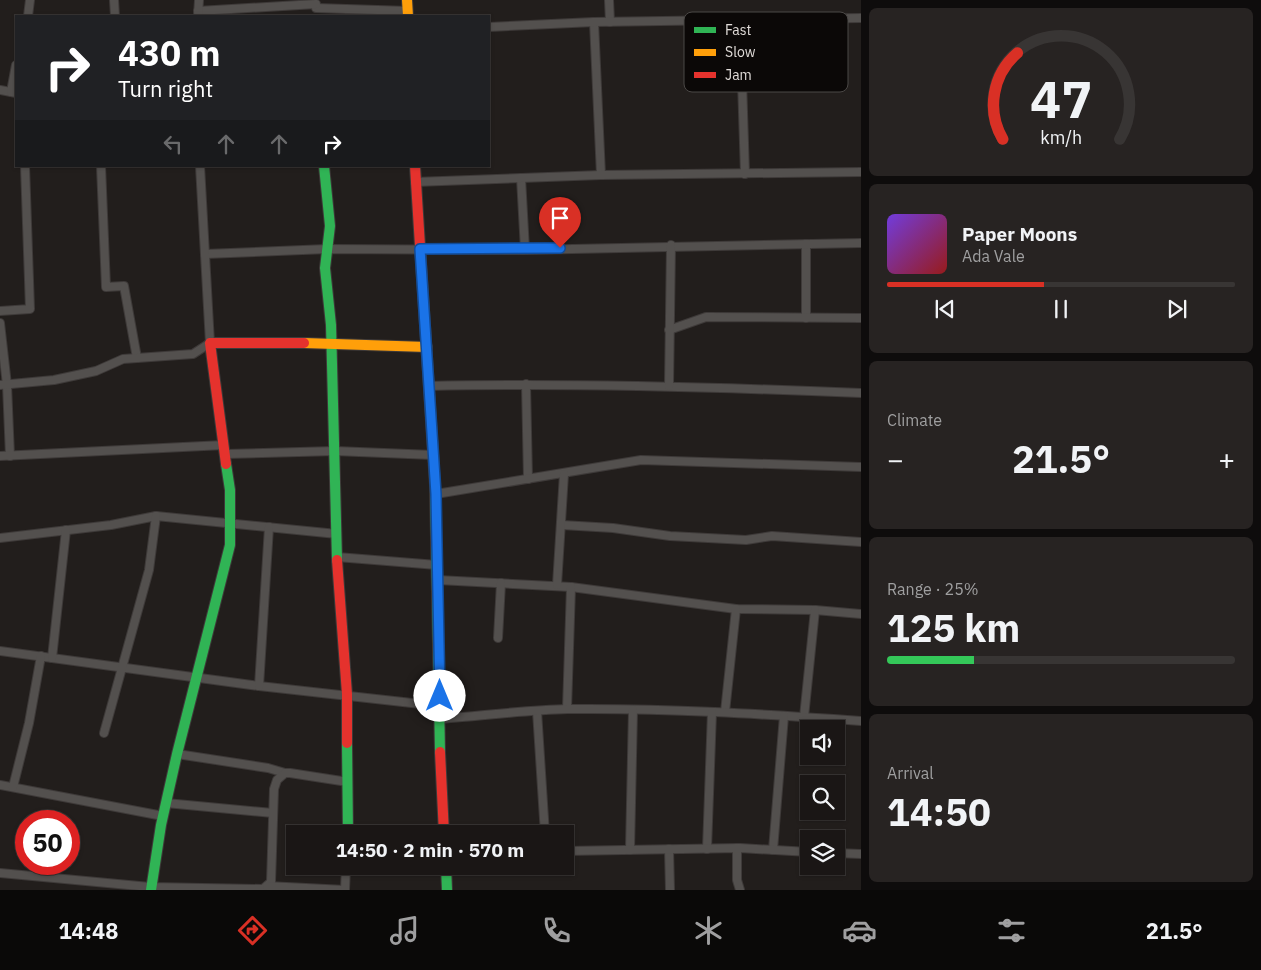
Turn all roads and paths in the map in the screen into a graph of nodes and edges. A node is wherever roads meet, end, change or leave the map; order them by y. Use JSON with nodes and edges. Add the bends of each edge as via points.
{"nodes":[{"id":1,"x":30,"y":0,"type":"edge"},
{"id":2,"x":114,"y":0,"type":"edge"},
{"id":3,"x":199,"y":0,"type":"edge"},
{"id":4,"x":609,"y":0,"type":"edge"},
{"id":5,"x":316,"y":4,"type":"edge"},
{"id":6,"x":408,"y":9,"type":"edge"},
{"id":7,"x":198,"y":13,"type":"edge"},
{"id":8,"x":28,"y":15,"type":"edge"},
{"id":9,"x":115,"y":15,"type":"edge"},
{"id":10,"x":848,"y":18,"type":"edge"},
{"id":11,"x":861,"y":18,"type":"edge"},
{"id":12,"x":684,"y":20,"type":"edge"},
{"id":13,"x":594,"y":22,"type":"junction"},
{"id":14,"x":610,"y":22,"type":"junction"},
{"id":15,"x":490,"y":27,"type":"edge"},
{"id":16,"x":15,"y":78,"type":"edge"},
{"id":17,"x":0,"y":90,"type":"edge"},
{"id":18,"x":14,"y":92,"type":"edge"},
{"id":19,"x":742,"y":92,"type":"edge"},
{"id":20,"x":25,"y":167,"type":"edge"},
{"id":21,"x":101,"y":167,"type":"edge"},
{"id":22,"x":200,"y":167,"type":"edge"},
{"id":23,"x":324,"y":167,"type":"edge"},
{"id":24,"x":415,"y":167,"type":"edge"},
{"id":25,"x":861,"y":172,"type":"edge"},
{"id":26,"x":745,"y":174,"type":"junction"},
{"id":27,"x":602,"y":176,"type":"junction"},
{"id":28,"x":521,"y":178,"type":"junction"},
{"id":29,"x":416,"y":182,"type":"junction"},
{"id":30,"x":861,"y":243,"type":"edge"},
{"id":31,"x":806,"y":244,"type":"junction"},
{"id":32,"x":670,"y":245,"type":"junction"},
{"id":33,"x":327,"y":249,"type":"junction"},
{"id":34,"x":420,"y":249,"type":"junction"},
{"id":35,"x":525,"y":250,"type":"junction"},
{"id":36,"x":205,"y":254,"type":"junction"},
{"id":37,"x":0,"y":311,"type":"edge"},
{"id":38,"x":806,"y":318,"type":"junction"},
{"id":39,"x":861,"y":318,"type":"edge"},
{"id":40,"x":0,"y":323,"type":"edge"},
{"id":41,"x":669,"y":330,"type":"junction"},
{"id":42,"x":210,"y":343,"type":"junction"},
{"id":43,"x":331,"y":343,"type":"junction"},
{"id":44,"x":427,"y":347,"type":"junction"},
{"id":45,"x":137,"y":358,"type":"junction"},
{"id":46,"x":526,"y":384,"type":"junction"},
{"id":47,"x":4,"y":385,"type":"edge"},
{"id":48,"x":428,"y":386,"type":"junction"},
{"id":49,"x":669,"y":386,"type":"junction"},
{"id":50,"x":861,"y":393,"type":"edge"},
{"id":51,"x":225,"y":450,"type":"junction"},
{"id":52,"x":334,"y":451,"type":"junction"},
{"id":53,"x":433,"y":455,"type":"junction"},
{"id":54,"x":0,"y":456,"type":"edge"},
{"id":55,"x":10,"y":456,"type":"junction"},
{"id":56,"x":861,"y":467,"type":"edge"},
{"id":57,"x":564,"y":474,"type":"junction"},
{"id":58,"x":528,"y":479,"type":"junction"},
{"id":59,"x":436,"y":494,"type":"junction"},
{"id":60,"x":156,"y":516,"type":"junction"},
{"id":61,"x":230,"y":524,"type":"junction"},
{"id":62,"x":562,"y":525,"type":"junction"},
{"id":63,"x":268,"y":527,"type":"junction"},
{"id":64,"x":66,"y":530,"type":"junction"},
{"id":65,"x":336,"y":534,"type":"junction"},
{"id":66,"x":0,"y":538,"type":"edge"},
{"id":67,"x":861,"y":542,"type":"edge"},
{"id":68,"x":337,"y":557,"type":"junction"},
{"id":69,"x":437,"y":565,"type":"junction"},
{"id":70,"x":438,"y":580,"type":"junction"},
{"id":71,"x":501,"y":583,"type":"junction"},
{"id":72,"x":558,"y":585,"type":"junction"},
{"id":73,"x":571,"y":587,"type":"junction"},
{"id":74,"x":736,"y":609,"type":"junction"},
{"id":75,"x":815,"y":610,"type":"junction"},
{"id":76,"x":861,"y":614,"type":"edge"},
{"id":77,"x":498,"y":638,"type":"dead end"},
{"id":78,"x":0,"y":651,"type":"edge"},
{"id":79,"x":41,"y":656,"type":"junction"},
{"id":80,"x":52,"y":658,"type":"junction"},
{"id":81,"x":121,"y":668,"type":"junction"},
{"id":82,"x":196,"y":678,"type":"junction"},
{"id":83,"x":258,"y":686,"type":"junction"},
{"id":84,"x":347,"y":694,"type":"junction"},
{"id":85,"x":439,"y":706,"type":"junction"},
{"id":86,"x":567,"y":709,"type":"junction"},
{"id":87,"x":632,"y":710,"type":"junction"},
{"id":88,"x":537,"y":711,"type":"junction"},
{"id":89,"x":712,"y":712,"type":"junction"},
{"id":90,"x":725,"y":712,"type":"junction"},
{"id":91,"x":784,"y":716,"type":"junction"},
{"id":92,"x":804,"y":717,"type":"junction"},
{"id":93,"x":439,"y":719,"type":"junction"},
{"id":94,"x":861,"y":721,"type":"edge"},
{"id":95,"x":104,"y":733,"type":"dead end"},
{"id":96,"x":177,"y":754,"type":"junction"},
{"id":97,"x":285,"y":773,"type":"junction"},
{"id":98,"x":348,"y":782,"type":"junction"},
{"id":99,"x":0,"y":785,"type":"edge"},
{"id":100,"x":13,"y":787,"type":"junction"},
{"id":101,"x":166,"y":803,"type":"junction"},
{"id":102,"x":273,"y":813,"type":"junction"},
{"id":103,"x":163,"y":816,"type":"junction"},
{"id":104,"x":348,"y":825,"type":"edge"},
{"id":105,"x":444,"y":825,"type":"edge"},
{"id":106,"x":544,"y":825,"type":"edge"},
{"id":107,"x":737,"y":848,"type":"junction"},
{"id":108,"x":669,"y":849,"type":"junction"},
{"id":109,"x":708,"y":849,"type":"junction"},
{"id":110,"x":630,"y":850,"type":"junction"},
{"id":111,"x":773,"y":850,"type":"junction"},
{"id":112,"x":574,"y":851,"type":"edge"},
{"id":113,"x":800,"y":852,"type":"edge"},
{"id":114,"x":845,"y":853,"type":"edge"},
{"id":115,"x":861,"y":854,"type":"edge"},
{"id":116,"x":0,"y":873,"type":"edge"},
{"id":117,"x":346,"y":875,"type":"edge"},
{"id":118,"x":446,"y":875,"type":"edge"},
{"id":119,"x":268,"y":886,"type":"junction"},
{"id":120,"x":150,"y":888,"type":"edge"},
{"id":121,"x":237,"y":889,"type":"edge"},
{"id":122,"x":345,"y":890,"type":"edge"},
{"id":123,"x":447,"y":890,"type":"edge"},
{"id":124,"x":670,"y":890,"type":"edge"},
{"id":125,"x":740,"y":890,"type":"edge"}],
"edges":[{"from":1,"to":8,"type":"street"},
{"from":2,"to":9,"type":"street"},
{"from":3,"to":7,"type":"street"},
{"from":4,"to":14,"type":"street"},
{"from":5,"to":6,"type":"street"},
{"from":5,"to":7,"type":"street"},
{"from":10,"to":11,"type":"street"},
{"from":12,"to":14,"type":"street"},
{"from":13,"to":14,"type":"street"},
{"from":13,"to":15,"type":"street"},
{"from":13,"to":27,"type":"street"},
{"from":16,"to":18,"type":"street"},
{"from":17,"to":18,"type":"street"},
{"from":19,"to":26,"type":"street"},
{"from":20,"to":37,"type":"street","via":[[30,309]]},
{"from":21,"to":45,"type":"street","via":[[106,287],[124,286]]},
{"from":22,"to":36,"type":"street"},
{"from":23,"to":33,"type":"street","via":[[330,226]]},
{"from":24,"to":29,"type":"street"},
{"from":25,"to":26,"type":"street"},
{"from":26,"to":27,"type":"street"},
{"from":27,"to":28,"type":"street"},
{"from":28,"to":29,"type":"street"},
{"from":28,"to":35,"type":"street"},
{"from":29,"to":34,"type":"street"},
{"from":30,"to":31,"type":"street"},
{"from":31,"to":32,"type":"street"},
{"from":31,"to":38,"type":"street"},
{"from":32,"to":35,"type":"street"},
{"from":32,"to":41,"type":"street"},
{"from":33,"to":34,"type":"street"},
{"from":33,"to":36,"type":"street"},
{"from":33,"to":43,"type":"street","via":[[325,268]]},
{"from":34,"to":35,"type":"street"},
{"from":34,"to":44,"type":"street"},
{"from":36,"to":42,"type":"street"},
{"from":38,"to":39,"type":"street"},
{"from":38,"to":41,"type":"street","via":[[706,317]]},
{"from":40,"to":47,"type":"street"},
{"from":41,"to":49,"type":"street"},
{"from":42,"to":43,"type":"street"},
{"from":42,"to":45,"type":"street","via":[[192,354]]},
{"from":42,"to":51,"type":"street"},
{"from":43,"to":44,"type":"street"},
{"from":43,"to":52,"type":"street"},
{"from":44,"to":48,"type":"street"},
{"from":45,"to":47,"type":"street","via":[[123,359],[79,375]]},
{"from":46,"to":48,"type":"street"},
{"from":46,"to":49,"type":"street"},
{"from":46,"to":58,"type":"street"},
{"from":47,"to":55,"type":"street"},
{"from":48,"to":53,"type":"street"},
{"from":49,"to":50,"type":"street"},
{"from":51,"to":52,"type":"street"},
{"from":51,"to":55,"type":"street"},
{"from":51,"to":61,"type":"street"},
{"from":52,"to":53,"type":"street"},
{"from":52,"to":65,"type":"street"},
{"from":53,"to":59,"type":"street"},
{"from":54,"to":55,"type":"street"},
{"from":56,"to":57,"type":"street","via":[[641,460]]},
{"from":57,"to":58,"type":"street"},
{"from":57,"to":62,"type":"street"},
{"from":58,"to":59,"type":"street"},
{"from":59,"to":69,"type":"street"},
{"from":60,"to":61,"type":"street"},
{"from":60,"to":64,"type":"street"},
{"from":60,"to":81,"type":"street","via":[[149,570]]},
{"from":61,"to":63,"type":"street"},
{"from":61,"to":82,"type":"street","via":[[230,545]]},
{"from":62,"to":67,"type":"street","via":[[698,538],[746,540],[772,536]]},
{"from":62,"to":72,"type":"street"},
{"from":63,"to":65,"type":"street"},
{"from":63,"to":83,"type":"street"},
{"from":64,"to":66,"type":"street"},
{"from":64,"to":80,"type":"street"},
{"from":65,"to":68,"type":"street"},
{"from":68,"to":69,"type":"street"},
{"from":68,"to":84,"type":"street"},
{"from":69,"to":70,"type":"street"},
{"from":70,"to":71,"type":"street"},
{"from":70,"to":85,"type":"street"},
{"from":71,"to":72,"type":"street"},
{"from":71,"to":77,"type":"street"},
{"from":72,"to":73,"type":"street"},
{"from":73,"to":74,"type":"street"},
{"from":73,"to":86,"type":"street"},
{"from":74,"to":75,"type":"street"},
{"from":74,"to":90,"type":"street"},
{"from":75,"to":76,"type":"street"},
{"from":75,"to":92,"type":"street"},
{"from":78,"to":79,"type":"street"},
{"from":79,"to":80,"type":"street"},
{"from":79,"to":100,"type":"street"},
{"from":80,"to":81,"type":"street"},
{"from":81,"to":82,"type":"street"},
{"from":81,"to":95,"type":"street"},
{"from":82,"to":83,"type":"street"},
{"from":82,"to":96,"type":"street"},
{"from":83,"to":84,"type":"street"},
{"from":84,"to":85,"type":"street"},
{"from":84,"to":98,"type":"street"},
{"from":85,"to":93,"type":"street"},
{"from":86,"to":87,"type":"street"},
{"from":86,"to":88,"type":"street"},
{"from":87,"to":89,"type":"street"},
{"from":87,"to":110,"type":"street"},
{"from":88,"to":93,"type":"street"},
{"from":88,"to":106,"type":"street"},
{"from":89,"to":90,"type":"street"},
{"from":89,"to":109,"type":"street"},
{"from":90,"to":91,"type":"street"},
{"from":91,"to":92,"type":"street"},
{"from":91,"to":111,"type":"street"},
{"from":92,"to":94,"type":"street"},
{"from":93,"to":105,"type":"street"},
{"from":96,"to":97,"type":"street"},
{"from":96,"to":101,"type":"street"},
{"from":97,"to":98,"type":"street"},
{"from":97,"to":102,"type":"street","via":[[277,780],[274,789]]},
{"from":98,"to":104,"type":"street"},
{"from":99,"to":100,"type":"street"},
{"from":100,"to":103,"type":"street"},
{"from":101,"to":102,"type":"street"},
{"from":101,"to":103,"type":"street"},
{"from":102,"to":119,"type":"street","via":[[271,882]]},
{"from":103,"to":120,"type":"street"},
{"from":107,"to":109,"type":"street"},
{"from":107,"to":111,"type":"street"},
{"from":107,"to":125,"type":"street"},
{"from":108,"to":109,"type":"street"},
{"from":108,"to":110,"type":"street"},
{"from":108,"to":124,"type":"street"},
{"from":110,"to":112,"type":"street"},
{"from":111,"to":113,"type":"street"},
{"from":114,"to":115,"type":"street"},
{"from":116,"to":120,"type":"street"},
{"from":117,"to":122,"type":"street"},
{"from":118,"to":123,"type":"street"},
{"from":119,"to":121,"type":"street","via":[[263,889]]},
{"from":119,"to":122,"type":"street"},
{"from":120,"to":121,"type":"street"}]}
